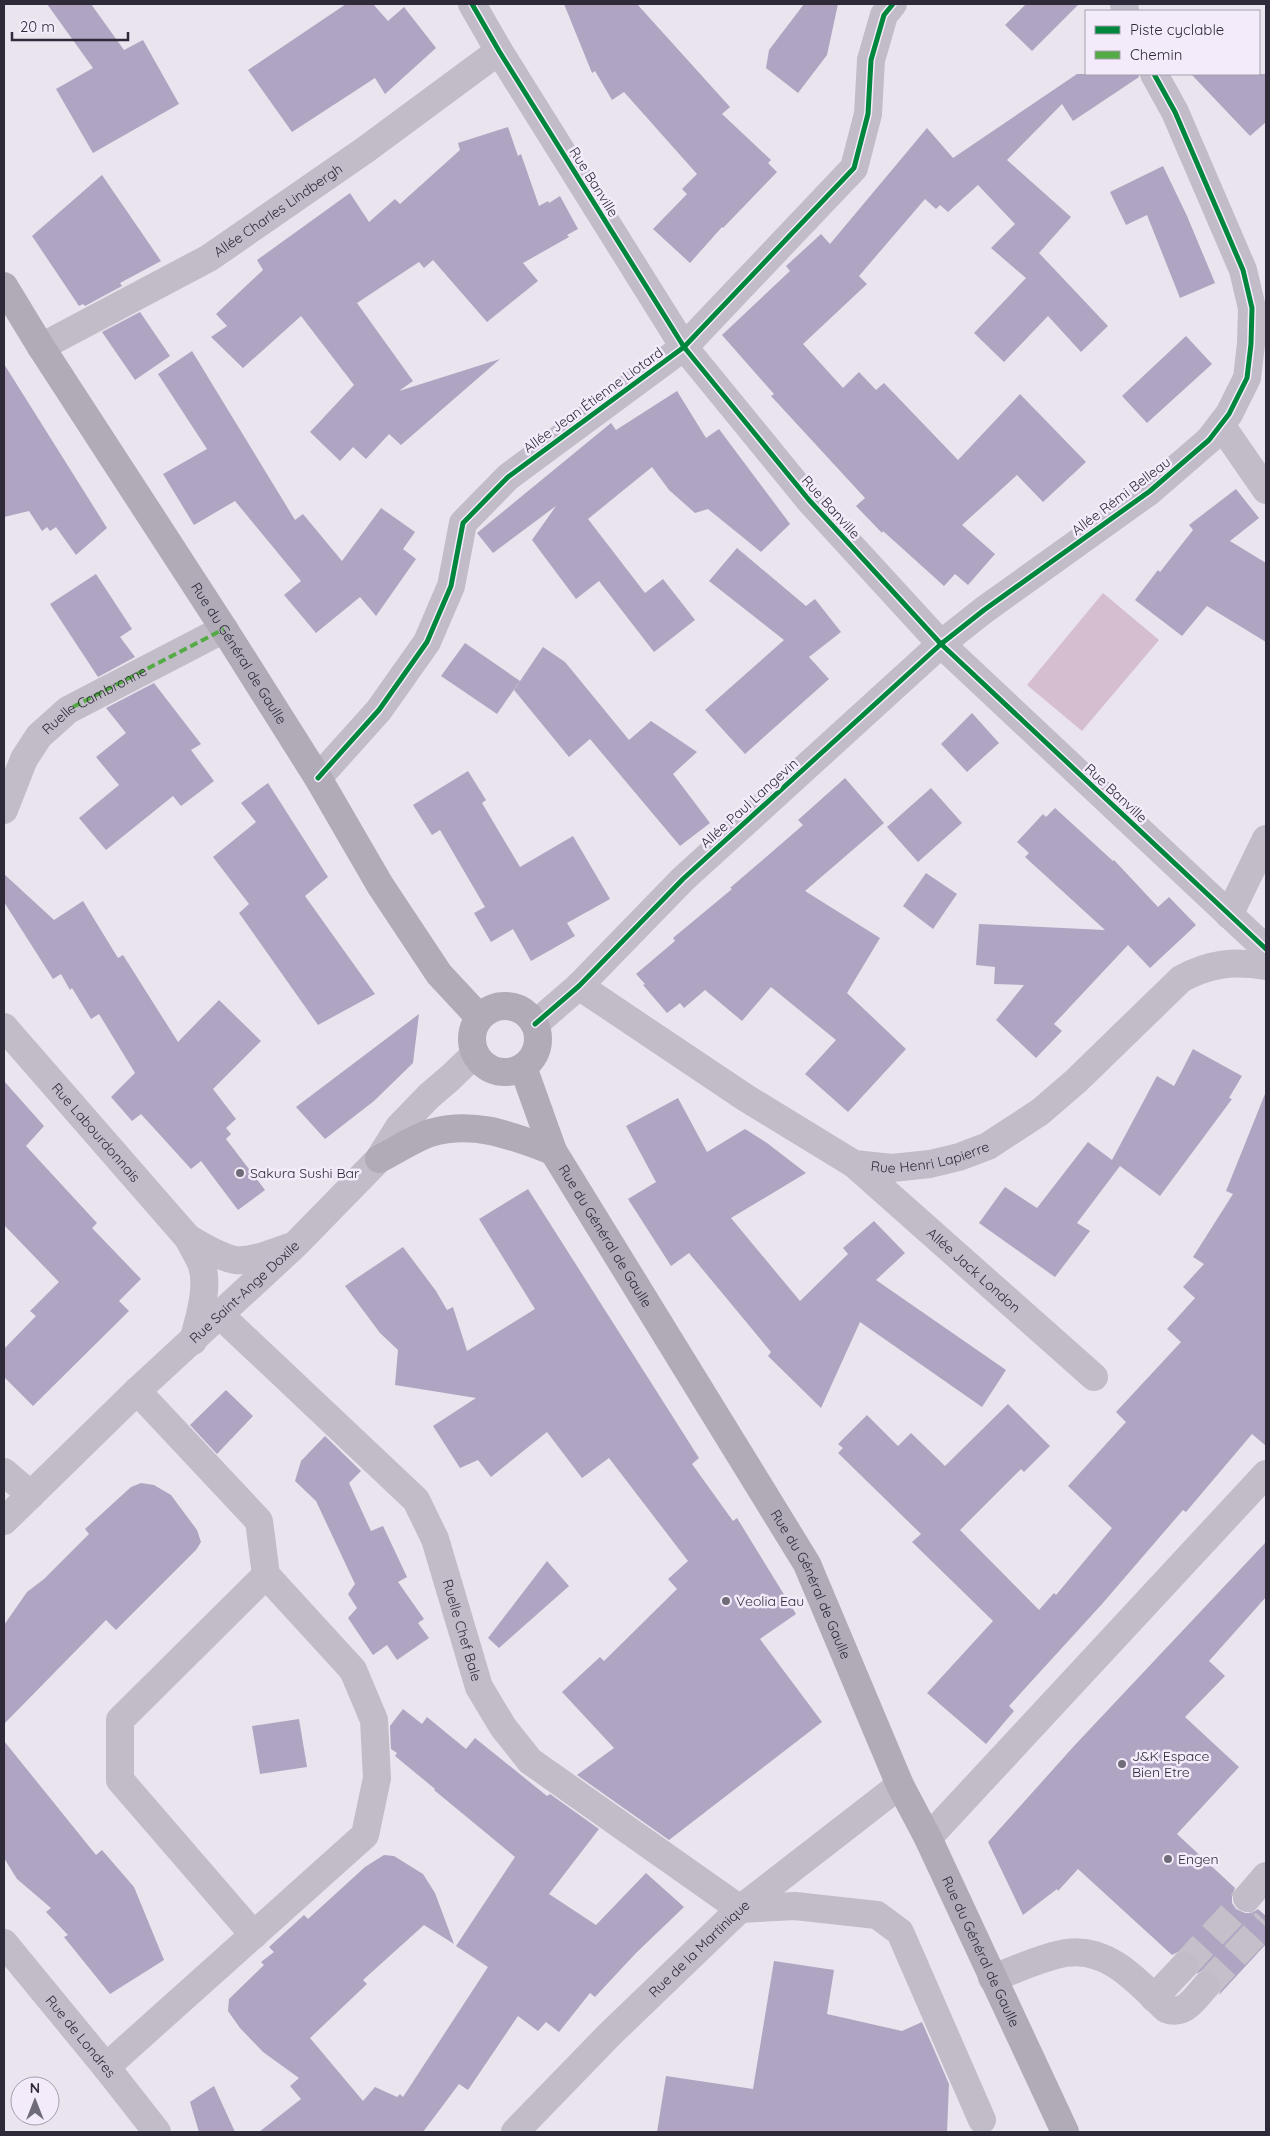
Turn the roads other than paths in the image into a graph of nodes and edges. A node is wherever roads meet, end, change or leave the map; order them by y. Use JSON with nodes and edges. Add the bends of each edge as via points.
{"nodes":[{"id":1,"x":472,"y":4,"type":"edge"},
{"id":2,"x":888,"y":9,"type":"edge"},
{"id":3,"x":499,"y":51,"type":"junction"},
{"id":4,"x":1155,"y":75,"type":"edge"},
{"id":5,"x":7,"y":299,"type":"edge"},
{"id":6,"x":41,"y":347,"type":"junction"},
{"id":7,"x":684,"y":347,"type":"junction"},
{"id":8,"x":1221,"y":425,"type":"junction"},
{"id":9,"x":1266,"y":490,"type":"edge"},
{"id":10,"x":224,"y":630,"type":"junction"},
{"id":11,"x":941,"y":644,"type":"junction"},
{"id":12,"x":318,"y":778,"type":"junction"},
{"id":13,"x":4,"y":810,"type":"edge"},
{"id":14,"x":1266,"y":838,"type":"edge"},
{"id":15,"x":1229,"y":914,"type":"junction"},
{"id":16,"x":1266,"y":949,"type":"edge"},
{"id":17,"x":1266,"y":966,"type":"edge"},
{"id":18,"x":579,"y":986,"type":"junction"},
{"id":19,"x":479,"y":1017,"type":"junction"},
{"id":20,"x":535,"y":1024,"type":"junction"},
{"id":21,"x":4,"y":1027,"type":"edge"},
{"id":22,"x":475,"y":1054,"type":"junction"},
{"id":23,"x":523,"y":1067,"type":"junction"},
{"id":24,"x":553,"y":1151,"type":"junction"},
{"id":25,"x":379,"y":1159,"type":"junction"},
{"id":26,"x":854,"y":1164,"type":"junction"},
{"id":27,"x":188,"y":1238,"type":"junction"},
{"id":28,"x":295,"y":1245,"type":"junction"},
{"id":29,"x":220,"y":1315,"type":"junction"},
{"id":30,"x":193,"y":1341,"type":"junction"},
{"id":31,"x":1094,"y":1377,"type":"dead end"},
{"id":32,"x":137,"y":1391,"type":"junction"},
{"id":33,"x":4,"y":1472,"type":"edge"},
{"id":34,"x":1266,"y":1474,"type":"edge"},
{"id":35,"x":31,"y":1495,"type":"junction"},
{"id":36,"x":4,"y":1521,"type":"edge"},
{"id":37,"x":266,"y":1575,"type":"junction"},
{"id":38,"x":900,"y":1785,"type":"junction"},
{"id":39,"x":928,"y":1838,"type":"junction"},
{"id":40,"x":1266,"y":1876,"type":"edge"},
{"id":41,"x":1246,"y":1898,"type":"tunnel mouth"},
{"id":42,"x":740,"y":1908,"type":"junction"},
{"id":43,"x":254,"y":1935,"type":"junction"},
{"id":44,"x":4,"y":1943,"type":"edge"},
{"id":45,"x":1184,"y":1966,"type":"tunnel mouth"},
{"id":46,"x":992,"y":1978,"type":"junction"},
{"id":47,"x":1206,"y":1986,"type":"tunnel mouth"},
{"id":48,"x":1154,"y":1998,"type":"junction"},
{"id":49,"x":106,"y":2066,"type":"junction"},
{"id":50,"x":982,"y":2120,"type":"dead end"},
{"id":51,"x":1065,"y":2129,"type":"edge"},
{"id":52,"x":157,"y":2132,"type":"edge"},
{"id":53,"x":515,"y":2132,"type":"edge"}],
"edges":[{"from":1,"to":3,"type":"street","name":"Rue Banville"},
{"from":2,"to":7,"type":"street","name":"Allée Jean Étienne Liotard","via":[[871,60],[868,114],[854,168]]},
{"from":3,"to":6,"type":"street","name":"Allée Charles Lindbergh","via":[[365,150],[209,258]]},
{"from":3,"to":7,"type":"street","name":"Rue Banville"},
{"from":4,"to":8,"type":"street","name":"Allée Rémi Belleau","via":[[1175,112],[1243,270],[1252,308],[1247,378]]},
{"from":5,"to":6,"type":"main road","name":"Rue du Général de Gaulle"},
{"from":6,"to":10,"type":"main road","name":"Rue du Général de Gaulle"},
{"from":7,"to":11,"type":"street","name":"Rue Banville","via":[[809,500]]},
{"from":7,"to":12,"type":"street","name":"Allée Jean Étienne Liotard","via":[[508,477],[463,524],[451,586],[427,642],[379,710]]},
{"from":8,"to":9,"type":"street"},
{"from":8,"to":11,"type":"street","name":"Allée Rémi Belleau","via":[[1209,440],[1150,491]]},
{"from":10,"to":12,"type":"main road","name":"Rue du Général de Gaulle"},
{"from":10,"to":13,"type":"street","name":"Ruelle Cambronne","via":[[68,710],[39,736],[24,759]]},
{"from":11,"to":15,"type":"street","name":"Rue Banville"},
{"from":11,"to":18,"type":"street","name":"Allée Paul Langevin","via":[[682,879]]},
{"from":12,"to":19,"type":"main road","name":"Rue du Général de Gaulle","via":[[380,885],[439,974]]},
{"from":14,"to":15,"type":"street"},
{"from":15,"to":16,"type":"street","name":"Rue Banville"},
{"from":17,"to":26,"type":"street","name":"Rue Henri Lapierre","via":[[1215,965],[1181,979],[1076,1081],[1040,1112],[988,1146],[930,1164],[892,1168]]},
{"from":18,"to":20,"type":"street","name":"Allée Paul Langevin"},
{"from":18,"to":26,"type":"street","name":"Rue Henri Lapierre","via":[[746,1098]]},
{"from":19,"to":20,"type":"main road","via":[[490,1009],[515,1007]]},
{"from":19,"to":22,"type":"main road","via":[[471,1041]]},
{"from":20,"to":23,"type":"main road","via":[[538,1036],[536,1049]]},
{"from":21,"to":27,"type":"street","name":"Rue Labourdonnais"},
{"from":22,"to":23,"type":"main road","via":[[480,1062],[496,1071],[510,1072]]},
{"from":22,"to":25,"type":"street","name":"Rue Saint-Ange Doxile","via":[[399,1127]]},
{"from":23,"to":24,"type":"main road","name":"Rue du Général de Gaulle"},
{"from":24,"to":25,"type":"main road","via":[[488,1129],[454,1128],[429,1134]]},
{"from":24,"to":38,"type":"main road","name":"Rue du Général de Gaulle","via":[[807,1564]]},
{"from":25,"to":28,"type":"street","name":"Rue Saint-Ange Doxile"},
{"from":26,"to":31,"type":"street","name":"Allée Jack London"},
{"from":27,"to":28,"type":"street","via":[[236,1260],[258,1258]]},
{"from":27,"to":30,"type":"street","via":[[202,1264],[204,1286]]},
{"from":28,"to":29,"type":"street","name":"Rue Saint-Ange Doxile"},
{"from":29,"to":30,"type":"street","name":"Rue Saint-Ange Doxile"},
{"from":29,"to":42,"type":"street","name":"Ruelle Chef Bale","via":[[416,1500],[435,1539],[479,1687],[503,1728],[530,1761]]},
{"from":30,"to":32,"type":"street","name":"Rue Saint-Ange Doxile"},
{"from":32,"to":35,"type":"street","name":"Rue Saint-Ange Doxile"},
{"from":32,"to":37,"type":"street","via":[[259,1521]]},
{"from":33,"to":35,"type":"street"},
{"from":34,"to":39,"type":"street"},
{"from":35,"to":36,"type":"street","name":"Rue Saint-Ange Doxile"},
{"from":37,"to":43,"type":"street","via":[[352,1670],[374,1720],[377,1778],[365,1835]]},
{"from":37,"to":43,"type":"street","via":[[120,1720],[120,1780]]},
{"from":38,"to":39,"type":"main road","name":"Rue du Général de Gaulle"},
{"from":38,"to":42,"type":"street","name":"Rue de la Martinique"},
{"from":39,"to":46,"type":"main road","name":"Rue du Général de Gaulle"},
{"from":40,"to":41,"type":"street"},
{"from":42,"to":50,"type":"street","via":[[795,1906],[877,1915],[900,1932]]},
{"from":42,"to":53,"type":"street","name":"Rue de la Martinique"},
{"from":43,"to":49,"type":"street"},
{"from":44,"to":49,"type":"street","name":"Rue de Londres"},
{"from":45,"to":48,"type":"street"},
{"from":46,"to":48,"type":"street","via":[[1066,1953],[1084,1954],[1102,1957],[1124,1970]]},
{"from":46,"to":51,"type":"main road","name":"Rue du Général de Gaulle"},
{"from":47,"to":48,"type":"street","via":[[1182,2011],[1166,2009]]},
{"from":49,"to":52,"type":"street","name":"Rue de Londres"}]}
